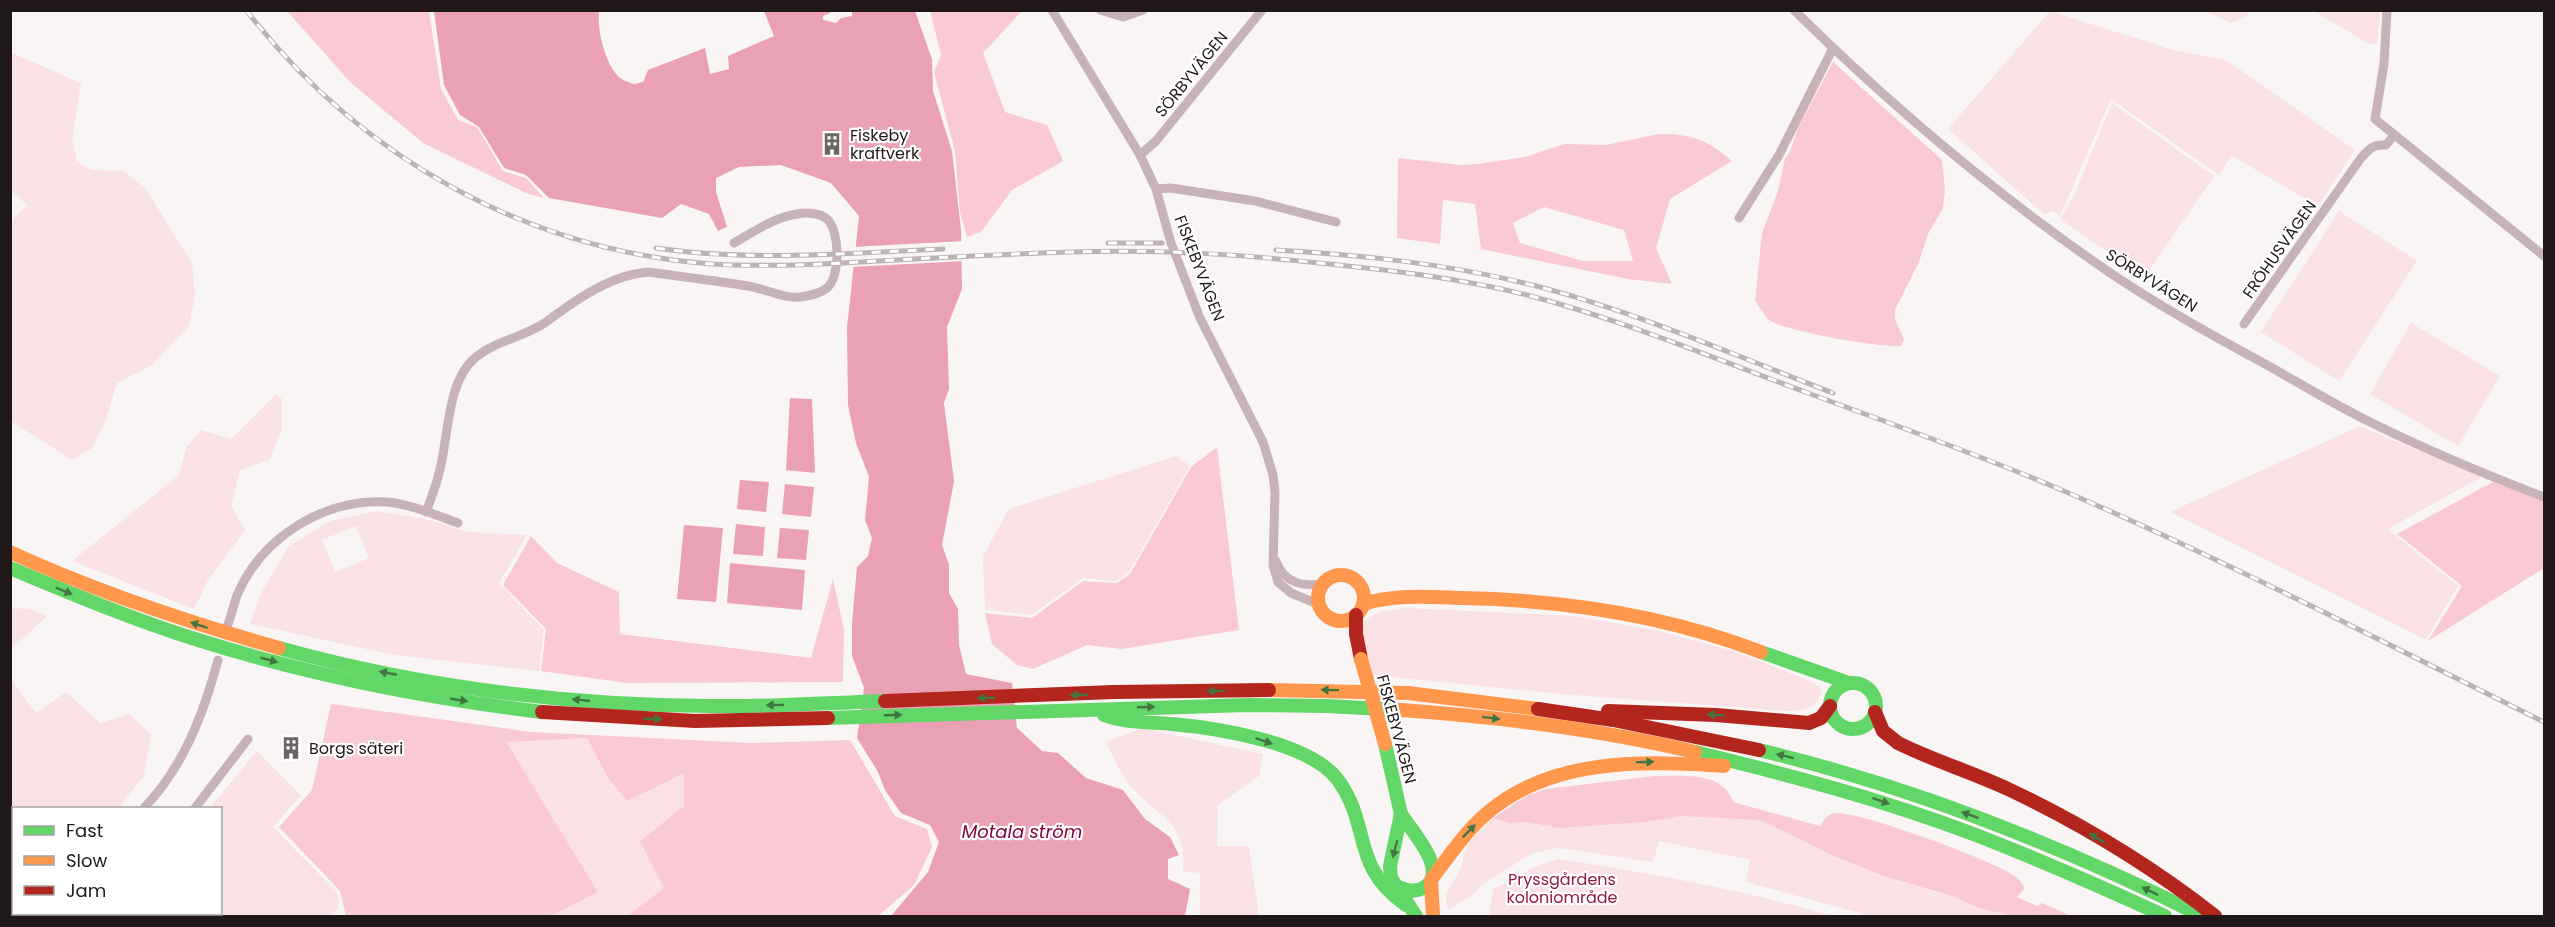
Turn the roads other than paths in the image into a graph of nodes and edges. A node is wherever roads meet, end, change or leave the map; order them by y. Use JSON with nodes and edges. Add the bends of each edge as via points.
{"nodes":[{"id":1,"x":1052,"y":10,"type":"edge"},
{"id":2,"x":1100,"y":10,"type":"edge"},
{"id":3,"x":1143,"y":10,"type":"edge"},
{"id":4,"x":1794,"y":10,"type":"edge"},
{"id":5,"x":2387,"y":10,"type":"edge"},
{"id":6,"x":1260,"y":11,"type":"edge"},
{"id":7,"x":1832,"y":50,"type":"junction"},
{"id":8,"x":2394,"y":135,"type":"junction"},
{"id":9,"x":1140,"y":155,"type":"junction"},
{"id":10,"x":1156,"y":189,"type":"junction"},
{"id":11,"x":1739,"y":218,"type":"dead end"},
{"id":12,"x":1336,"y":222,"type":"dead end"},
{"id":13,"x":734,"y":243,"type":"dead end"},
{"id":14,"x":2544,"y":256,"type":"edge"},
{"id":15,"x":2244,"y":324,"type":"dead end"},
{"id":16,"x":2544,"y":497,"type":"edge"},
{"id":17,"x":426,"y":512,"type":"junction"},
{"id":18,"x":458,"y":523,"type":"dead end"},
{"id":19,"x":1273,"y":550,"type":"junction"},
{"id":20,"x":10,"y":552,"type":"edge"},
{"id":21,"x":10,"y":568,"type":"edge"},
{"id":22,"x":1324,"y":584,"type":"junction"},
{"id":23,"x":1361,"y":603,"type":"junction"},
{"id":24,"x":1320,"y":605,"type":"junction"},
{"id":25,"x":1339,"y":621,"type":"junction"},
{"id":26,"x":228,"y":624,"type":"dead end"},
{"id":27,"x":1360,"y":656,"type":"junction"},
{"id":28,"x":218,"y":660,"type":"dead end"},
{"id":29,"x":1803,"y":669,"type":"junction"},
{"id":30,"x":1850,"y":683,"type":"junction"},
{"id":31,"x":1831,"y":700,"type":"junction"},
{"id":32,"x":1089,"y":709,"type":"junction"},
{"id":33,"x":834,"y":710,"type":"junction"},
{"id":34,"x":1553,"y":710,"type":"junction"},
{"id":35,"x":1875,"y":712,"type":"junction"},
{"id":36,"x":248,"y":739,"type":"dead end"},
{"id":37,"x":1785,"y":773,"type":"junction"},
{"id":38,"x":145,"y":807,"type":"edge"},
{"id":39,"x":196,"y":807,"type":"edge"},
{"id":40,"x":1401,"y":814,"type":"junction"},
{"id":41,"x":1362,"y":838,"type":"junction"},
{"id":42,"x":1432,"y":879,"type":"junction"},
{"id":43,"x":1395,"y":885,"type":"junction"},
{"id":44,"x":1407,"y":905,"type":"junction"},
{"id":45,"x":1416,"y":916,"type":"edge"},
{"id":46,"x":1433,"y":916,"type":"edge"},
{"id":47,"x":2165,"y":916,"type":"edge"},
{"id":48,"x":2202,"y":916,"type":"edge"},
{"id":49,"x":2215,"y":916,"type":"edge"}],
"edges":[{"from":1,"to":9,"type":"street","name":"FISKEBYVÄGEN"},
{"from":2,"to":3,"type":"street","via":[[1123,17]]},
{"from":4,"to":7,"type":"street","name":"SÖRBYVÄGEN"},
{"from":5,"to":8,"type":"street","via":[[2375,119]]},
{"from":6,"to":9,"type":"street","name":"SÖRBYVÄGEN","via":[[1156,141]]},
{"from":7,"to":11,"type":"street","via":[[1779,155]]},
{"from":7,"to":16,"type":"street","name":"SÖRBYVÄGEN","via":[[2060,237],[2158,304],[2372,423]]},
{"from":8,"to":14,"type":"street"},
{"from":8,"to":15,"type":"street","name":"FRÖHUSVÄGEN","via":[[2386,145],[2369,148]]},
{"from":9,"to":10,"type":"street","name":"FISKEBYVÄGEN"},
{"from":10,"to":12,"type":"street","via":[[1255,201]]},
{"from":10,"to":19,"type":"street","name":"FISKEBYVÄGEN","via":[[1171,243],[1200,318],[1268,457],[1275,492]]},
{"from":13,"to":17,"type":"street","via":[[786,217],[820,215],[831,223],[834,232],[836,272],[828,287],[799,297],[739,284],[637,273],[585,293],[542,324],[489,348],[474,359],[456,388],[440,472]]},
{"from":17,"to":18,"type":"street"},
{"from":17,"to":26,"type":"street","via":[[387,502],[348,505],[312,516],[286,532],[259,558],[238,593]]},
{"from":19,"to":22,"type":"street","name":"FISKEBYVÄGEN","via":[[1278,567],[1288,579],[1305,585]]},
{"from":19,"to":24,"type":"street","name":"FISKEBYVÄGEN","via":[[1278,582],[1291,593]]},
{"from":33,"to":20,"type":"main road","one_way":true,"via":[[602,703],[425,681],[315,658],[203,627]]},
{"from":21,"to":33,"type":"main road","one_way":true,"via":[[196,640],[311,672],[422,695],[599,717],[695,721]]},
{"from":22,"to":23,"type":"main road","via":[[1345,575],[1356,580]]},
{"from":22,"to":24,"type":"main road","via":[[1319,594]]},
{"from":23,"to":25,"type":"main road","via":[[1348,620]]},
{"from":23,"to":27,"type":"main road","name":"FISKEBYVÄGEN","via":[[1356,634]]},
{"from":23,"to":29,"type":"main road","via":[[1383,598],[1521,600],[1606,609],[1698,630]]},
{"from":24,"to":25,"type":"main road","via":[[1329,617]]},
{"from":25,"to":27,"type":"main road","name":"FISKEBYVÄGEN","via":[[1348,630]]},
{"from":27,"to":40,"type":"main road","name":"FISKEBYVÄGEN","bridge":true},
{"from":28,"to":38,"type":"street","via":[[191,742],[165,786]]},
{"from":29,"to":30,"type":"main road"},
{"from":29,"to":31,"type":"main road","via":[[1823,681]]},
{"from":30,"to":31,"type":"main road","via":[[1840,687]]},
{"from":30,"to":35,"type":"main road","via":[[1868,688],[1875,699]]},
{"from":31,"to":34,"type":"main road","one_way":true,"via":[[1821,718],[1809,723],[1670,712]]},
{"from":31,"to":35,"type":"main road","via":[[1834,718],[1843,727],[1862,727]]},
{"from":33,"to":32,"type":"main road","one_way":true},
{"from":32,"to":37,"type":"main road","one_way":true,"via":[[1297,704],[1433,712],[1612,735]]},
{"from":32,"to":41,"type":"main road","one_way":true,"via":[[1115,719],[1234,732],[1303,756],[1328,770],[1344,789]]},
{"from":34,"to":33,"type":"main road","one_way":true,"via":[[1371,691],[1156,692]]},
{"from":48,"to":34,"type":"main road","one_way":true,"via":[[2010,829],[1905,792],[1791,758]]},
{"from":49,"to":35,"type":"main road","one_way":true,"via":[[2162,877],[2046,810],[1994,782],[1891,740],[1881,730]]},
{"from":36,"to":39,"type":"street"},
{"from":42,"to":37,"type":"main road","one_way":true,"via":[[1460,839],[1492,810],[1515,794],[1567,771],[1659,762]]},
{"from":37,"to":47,"type":"main road","one_way":true,"via":[[1903,808],[2005,845]]},
{"from":40,"to":42,"type":"main road","name":"FISKEBYVÄGEN","via":[[1433,860]]},
{"from":40,"to":43,"type":"main road","name":"FISKEBYVÄGEN","one_way":true,"via":[[1390,866]]},
{"from":41,"to":43,"type":"main road"},
{"from":41,"to":44,"type":"main road","via":[[1370,869],[1387,890]]},
{"from":42,"to":43,"type":"main road","via":[[1416,891]]},
{"from":42,"to":46,"type":"main road","name":"FISKEBYVÄGEN"},
{"from":43,"to":44,"type":"main road","name":"FISKEBYVÄGEN"},
{"from":44,"to":45,"type":"main road","name":"FISKEBYVÄGEN"}]}
